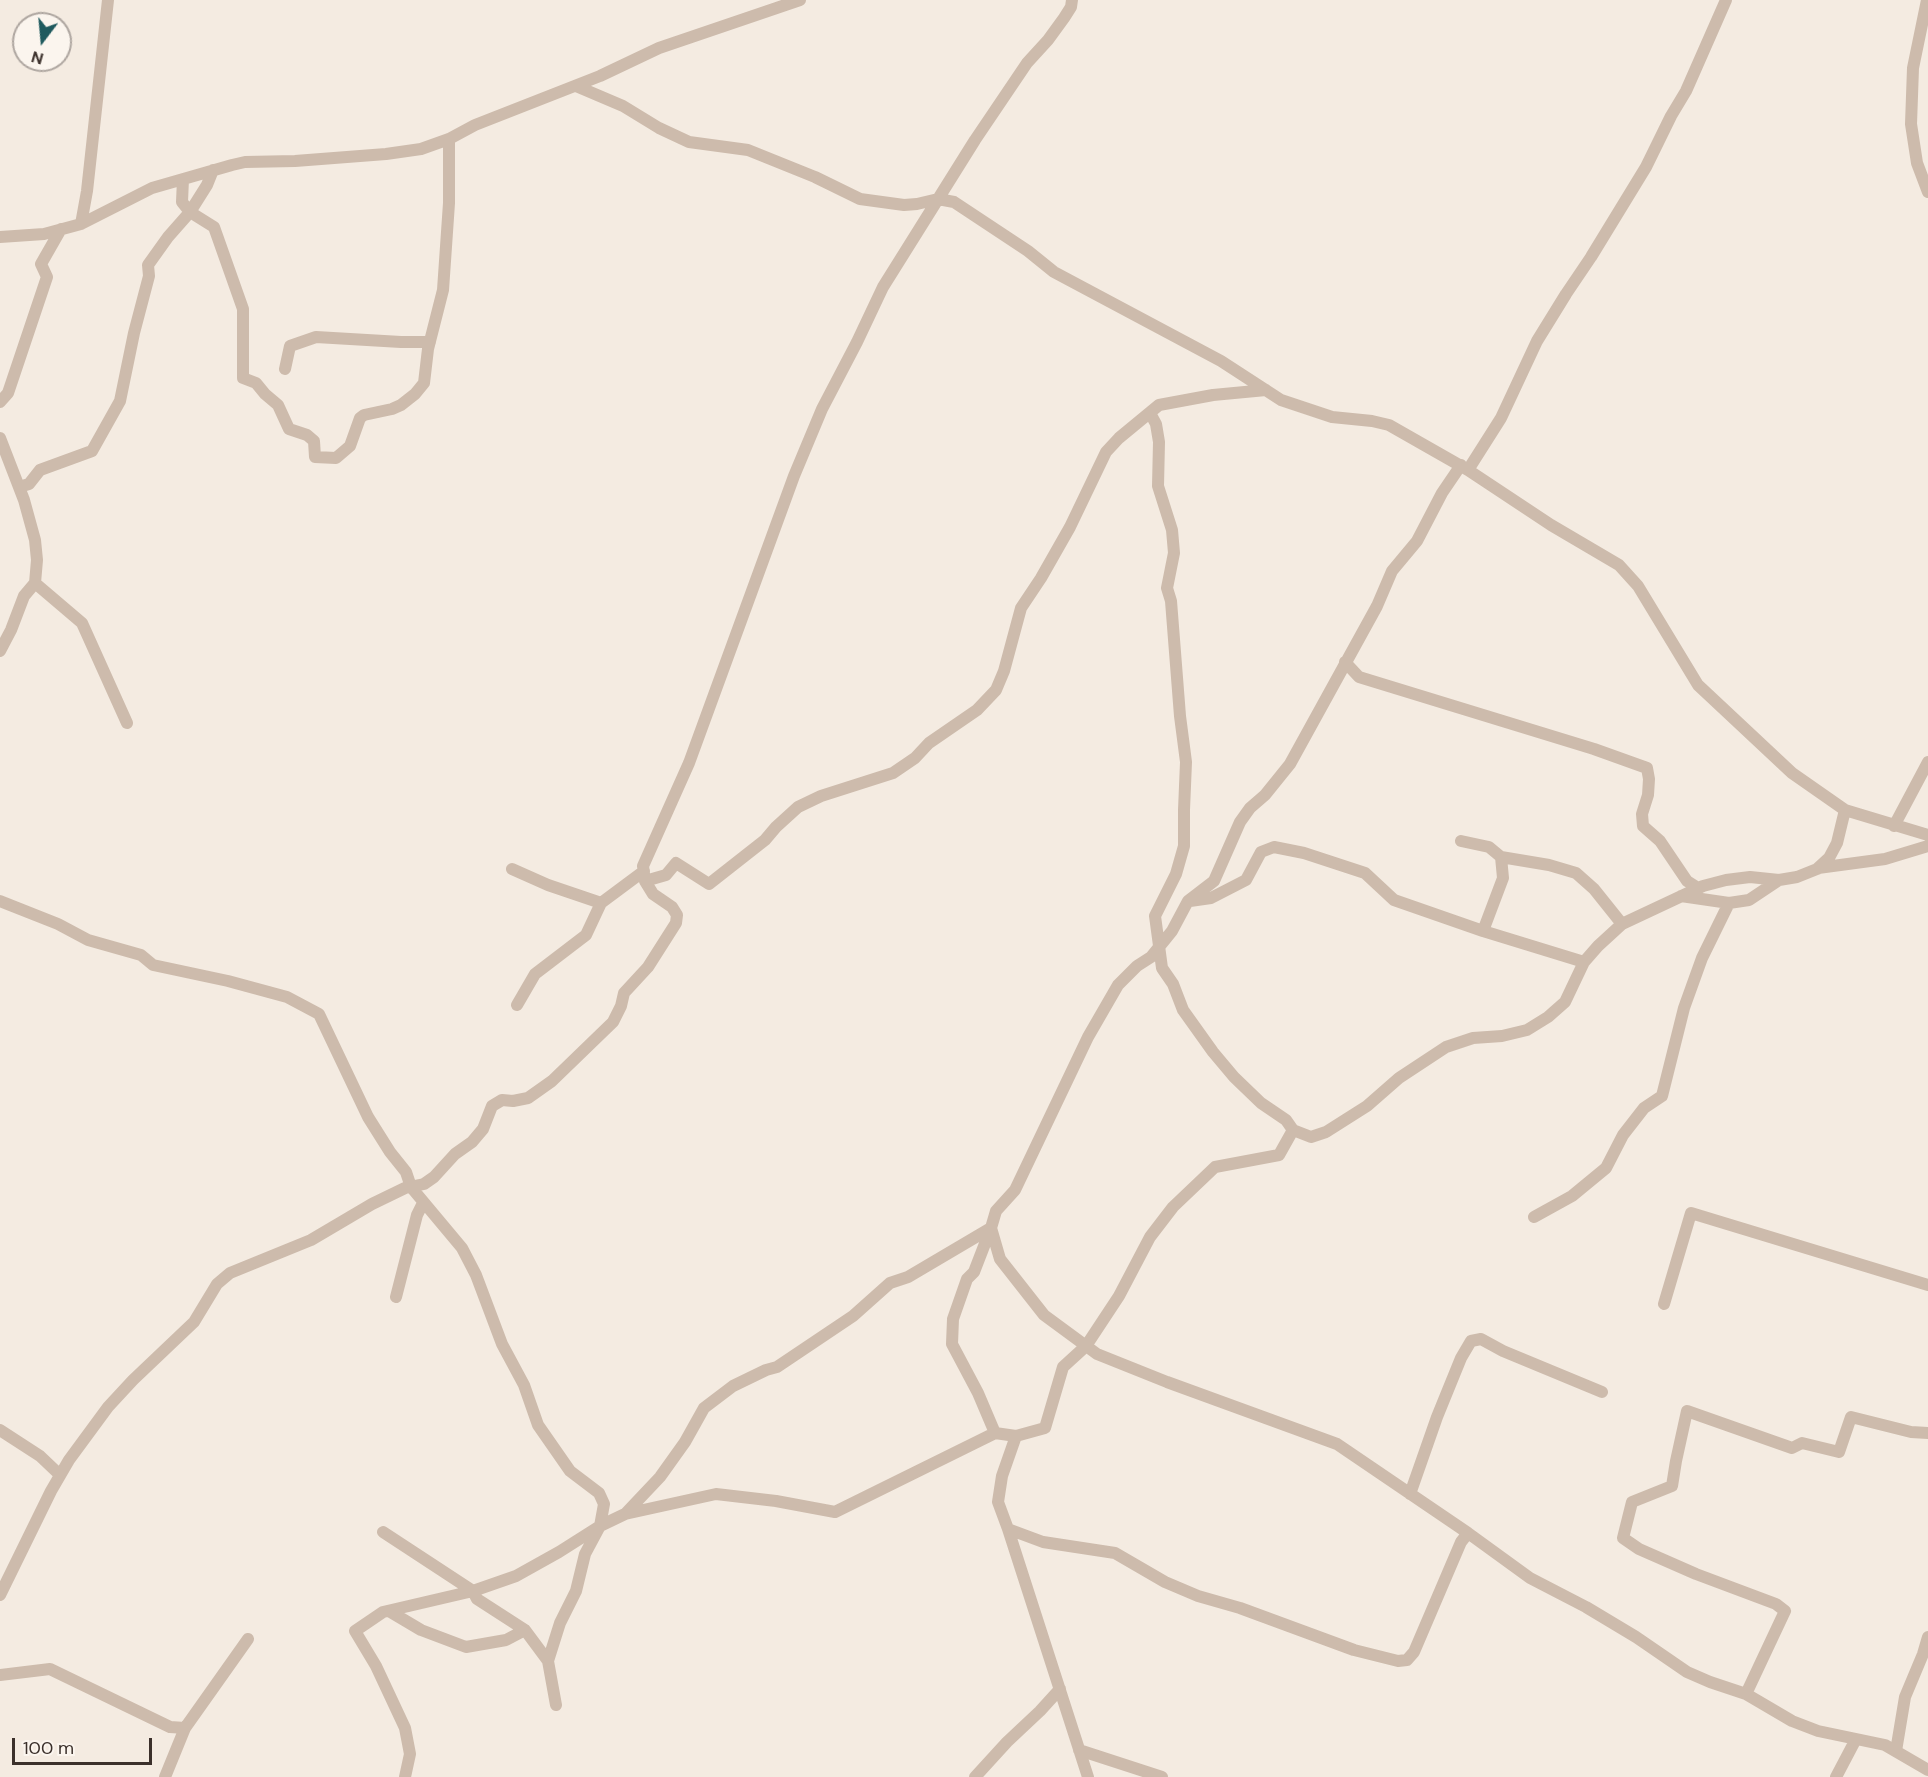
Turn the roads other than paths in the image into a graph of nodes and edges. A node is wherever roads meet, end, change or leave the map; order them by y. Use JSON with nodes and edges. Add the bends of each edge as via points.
{"nodes":[{"id":1,"x":108,"y":0,"type":"edge"},
{"id":2,"x":800,"y":0,"type":"edge"},
{"id":3,"x":1072,"y":0,"type":"edge"},
{"id":4,"x":1726,"y":0,"type":"edge"},
{"id":5,"x":1927,"y":0,"type":"edge"},
{"id":6,"x":576,"y":86,"type":"junction"},
{"id":7,"x":449,"y":140,"type":"junction"},
{"id":8,"x":213,"y":170,"type":"junction"},
{"id":9,"x":183,"y":179,"type":"junction"},
{"id":10,"x":1928,"y":192,"type":"edge"},
{"id":11,"x":938,"y":199,"type":"junction"},
{"id":12,"x":190,"y":212,"type":"junction"},
{"id":13,"x":81,"y":224,"type":"junction"},
{"id":14,"x":61,"y":229,"type":"junction"},
{"id":15,"x":0,"y":237,"type":"edge"},
{"id":16,"x":430,"y":342,"type":"junction"},
{"id":17,"x":285,"y":369,"type":"dead end"},
{"id":18,"x":1266,"y":390,"type":"junction"},
{"id":19,"x":0,"y":402,"type":"edge"},
{"id":20,"x":1150,"y":413,"type":"junction"},
{"id":21,"x":0,"y":438,"type":"edge"},
{"id":22,"x":1464,"y":468,"type":"junction"},
{"id":23,"x":19,"y":487,"type":"junction"},
{"id":24,"x":35,"y":583,"type":"junction"},
{"id":25,"x":0,"y":651,"type":"edge"},
{"id":26,"x":1345,"y":662,"type":"junction"},
{"id":27,"x":128,"y":723,"type":"dead end"},
{"id":28,"x":1928,"y":762,"type":"edge"},
{"id":29,"x":1845,"y":810,"type":"junction"},
{"id":30,"x":1894,"y":826,"type":"junction"},
{"id":31,"x":1928,"y":835,"type":"edge"},
{"id":32,"x":1461,"y":841,"type":"dead end"},
{"id":33,"x":1928,"y":846,"type":"edge"},
{"id":34,"x":1501,"y":857,"type":"junction"},
{"id":35,"x":512,"y":869,"type":"dead end"},
{"id":36,"x":1817,"y":869,"type":"junction"},
{"id":37,"x":644,"y":876,"type":"junction"},
{"id":38,"x":1779,"y":880,"type":"junction"},
{"id":39,"x":1698,"y":888,"type":"junction"},
{"id":40,"x":1680,"y":896,"type":"junction"},
{"id":41,"x":0,"y":901,"type":"edge"},
{"id":42,"x":1188,"y":901,"type":"junction"},
{"id":43,"x":601,"y":903,"type":"junction"},
{"id":44,"x":1729,"y":903,"type":"junction"},
{"id":45,"x":1622,"y":924,"type":"junction"},
{"id":46,"x":1483,"y":931,"type":"junction"},
{"id":47,"x":1159,"y":947,"type":"junction"},
{"id":48,"x":1584,"y":962,"type":"junction"},
{"id":49,"x":517,"y":1005,"type":"dead end"},
{"id":50,"x":1293,"y":1130,"type":"junction"},
{"id":51,"x":411,"y":1187,"type":"junction"},
{"id":52,"x":423,"y":1203,"type":"junction"},
{"id":53,"x":1534,"y":1217,"type":"dead end"},
{"id":54,"x":991,"y":1228,"type":"junction"},
{"id":55,"x":1928,"y":1286,"type":"edge"},
{"id":56,"x":396,"y":1297,"type":"dead end"},
{"id":57,"x":1664,"y":1304,"type":"dead end"},
{"id":58,"x":1086,"y":1346,"type":"junction"},
{"id":59,"x":1602,"y":1392,"type":"dead end"},
{"id":60,"x":0,"y":1430,"type":"edge"},
{"id":61,"x":995,"y":1433,"type":"junction"},
{"id":62,"x":1928,"y":1433,"type":"edge"},
{"id":63,"x":1016,"y":1436,"type":"junction"},
{"id":64,"x":60,"y":1475,"type":"junction"},
{"id":65,"x":1410,"y":1494,"type":"junction"},
{"id":66,"x":626,"y":1514,"type":"junction"},
{"id":67,"x":600,"y":1526,"type":"junction"},
{"id":68,"x":1008,"y":1530,"type":"junction"},
{"id":69,"x":383,"y":1532,"type":"dead end"},
{"id":70,"x":1468,"y":1533,"type":"junction"},
{"id":71,"x":473,"y":1591,"type":"junction"},
{"id":72,"x":0,"y":1595,"type":"edge"},
{"id":73,"x":389,"y":1611,"type":"junction"},
{"id":74,"x":525,"y":1630,"type":"junction"},
{"id":75,"x":1928,"y":1637,"type":"edge"},
{"id":76,"x":248,"y":1639,"type":"dead end"},
{"id":77,"x":548,"y":1661,"type":"junction"},
{"id":78,"x":0,"y":1675,"type":"edge"},
{"id":79,"x":1060,"y":1689,"type":"junction"},
{"id":80,"x":1746,"y":1695,"type":"junction"},
{"id":81,"x":556,"y":1706,"type":"dead end"},
{"id":82,"x":185,"y":1728,"type":"junction"},
{"id":83,"x":1856,"y":1738,"type":"junction"},
{"id":84,"x":1079,"y":1750,"type":"junction"},
{"id":85,"x":1896,"y":1751,"type":"junction"},
{"id":86,"x":1928,"y":1770,"type":"edge"},
{"id":87,"x":165,"y":1777,"type":"edge"},
{"id":88,"x":405,"y":1777,"type":"edge"},
{"id":89,"x":975,"y":1777,"type":"edge"},
{"id":90,"x":1088,"y":1777,"type":"edge"},
{"id":91,"x":1162,"y":1777,"type":"edge"},
{"id":92,"x":1836,"y":1777,"type":"edge"}],
"edges":[{"from":1,"to":13,"type":"street"},
{"from":2,"to":6,"type":"street","via":[[659,48]]},
{"from":3,"to":11,"type":"street","via":[[1064,18],[1013,81]]},
{"from":4,"to":22,"type":"street","via":[[1686,91],[1646,167],[1537,341],[1501,418]]},
{"from":5,"to":10,"type":"street","via":[[1913,68],[1911,124],[1917,164]]},
{"from":6,"to":7,"type":"street","via":[[475,125]]},
{"from":6,"to":11,"type":"street","via":[[689,142],[748,150],[860,199],[904,206]]},
{"from":7,"to":8,"type":"street","via":[[386,154],[245,162]]},
{"from":7,"to":16,"type":"street","via":[[442,290]]},
{"from":8,"to":9,"type":"street"},
{"from":8,"to":12,"type":"street"},
{"from":9,"to":12,"type":"street","via":[[182,202]]},
{"from":9,"to":13,"type":"street","via":[[152,188]]},
{"from":11,"to":18,"type":"street","via":[[954,202],[1054,272],[1221,361]]},
{"from":11,"to":37,"type":"street","via":[[883,287],[822,409],[689,763],[643,866]]},
{"from":12,"to":16,"type":"street","via":[[214,227],[243,309],[243,378],[256,383],[278,405],[289,429],[314,441],[315,457],[336,458],[350,446],[360,418],[392,409],[415,394],[424,383]]},
{"from":12,"to":23,"type":"street","via":[[148,265],[146,294],[120,402],[92,451],[40,470],[29,484]]},
{"from":13,"to":14,"type":"street"},
{"from":14,"to":15,"type":"street"},
{"from":14,"to":19,"type":"street","via":[[41,264],[47,277],[8,393]]},
{"from":16,"to":17,"type":"street","via":[[316,337],[290,346]]},
{"from":18,"to":20,"type":"street","via":[[1159,405]]},
{"from":18,"to":22,"type":"street","via":[[1281,400],[1332,417],[1389,425]]},
{"from":20,"to":37,"type":"street","via":[[1106,452],[1070,527],[1022,608],[996,690],[977,710],[893,773],[798,807],[765,840],[709,884],[676,863],[666,875]]},
{"from":20,"to":47,"type":"street","via":[[1159,442],[1158,486],[1172,530],[1174,553],[1167,588],[1186,762],[1184,846],[1176,874],[1155,916]]},
{"from":21,"to":23,"type":"street"},
{"from":22,"to":26,"type":"street","via":[[1442,493],[1417,541],[1392,571]]},
{"from":22,"to":29,"type":"street","via":[[1618,565],[1638,586],[1698,685],[1792,773]]},
{"from":23,"to":24,"type":"street","via":[[35,540]]},
{"from":24,"to":25,"type":"street","via":[[24,596]]},
{"from":24,"to":27,"type":"street","via":[[82,622]]},
{"from":26,"to":39,"type":"street","via":[[1359,677],[1647,768],[1643,826],[1660,841],[1687,881]]},
{"from":26,"to":42,"type":"street","via":[[1290,764],[1240,822],[1214,881]]},
{"from":28,"to":30,"type":"street"},
{"from":29,"to":30,"type":"street"},
{"from":29,"to":36,"type":"street","via":[[1829,858]]},
{"from":30,"to":31,"type":"street"},
{"from":32,"to":34,"type":"street","via":[[1489,847]]},
{"from":33,"to":36,"type":"street","via":[[1885,859]]},
{"from":34,"to":45,"type":"street","via":[[1576,873]]},
{"from":34,"to":46,"type":"street","via":[[1503,878]]},
{"from":35,"to":43,"type":"street"},
{"from":36,"to":38,"type":"street"},
{"from":37,"to":43,"type":"street"},
{"from":37,"to":51,"type":"street","via":[[653,894],[672,907],[676,923],[648,967],[624,993],[613,1022],[552,1081],[528,1098],[502,1100],[492,1106],[483,1129],[472,1142],[434,1177]]},
{"from":38,"to":39,"type":"street","via":[[1750,876]]},
{"from":38,"to":44,"type":"street","via":[[1749,900]]},
{"from":39,"to":40,"type":"street"},
{"from":40,"to":44,"type":"street"},
{"from":40,"to":45,"type":"street"},
{"from":41,"to":51,"type":"street","via":[[88,940],[141,955],[153,965],[287,997],[319,1014],[368,1117],[406,1172]]},
{"from":42,"to":46,"type":"street","via":[[1211,898],[1246,880],[1261,852],[1274,847],[1365,873],[1394,900]]},
{"from":42,"to":47,"type":"street"},
{"from":43,"to":49,"type":"street","via":[[586,934],[535,974]]},
{"from":44,"to":53,"type":"street","via":[[1702,958],[1684,1008],[1662,1096],[1644,1108],[1623,1135],[1606,1168],[1572,1196]]},
{"from":45,"to":48,"type":"street"},
{"from":46,"to":48,"type":"street"},
{"from":47,"to":50,"type":"street","via":[[1162,968],[1173,984],[1182,1010],[1234,1077]]},
{"from":47,"to":54,"type":"street","via":[[1118,985],[1088,1037],[1015,1191],[996,1211]]},
{"from":48,"to":50,"type":"street","via":[[1565,1002],[1527,1030],[1473,1038],[1446,1047],[1326,1132],[1311,1137]]},
{"from":50,"to":58,"type":"street","via":[[1279,1155],[1215,1167],[1173,1207],[1150,1237],[1119,1296]]},
{"from":51,"to":52,"type":"street"},
{"from":51,"to":64,"type":"street","via":[[372,1204],[303,1244],[230,1273],[217,1284],[194,1322],[108,1407]]},
{"from":52,"to":56,"type":"street"},
{"from":52,"to":67,"type":"street","via":[[462,1248],[476,1275],[538,1425],[570,1471],[599,1493],[604,1503]]},
{"from":54,"to":58,"type":"street","via":[[1000,1259],[1015,1279],[1044,1315]]},
{"from":54,"to":61,"type":"street","via":[[953,1319],[952,1344]]},
{"from":54,"to":66,"type":"street","via":[[908,1277],[890,1283],[853,1316],[777,1367],[733,1386],[704,1408],[660,1477]]},
{"from":55,"to":57,"type":"street","via":[[1691,1213]]},
{"from":58,"to":63,"type":"street","via":[[1063,1367],[1045,1428]]},
{"from":58,"to":65,"type":"street","via":[[1167,1382],[1336,1444]]},
{"from":59,"to":65,"type":"street","via":[[1481,1339],[1471,1341],[1437,1417]]},
{"from":60,"to":64,"type":"street","via":[[40,1456]]},
{"from":61,"to":63,"type":"street"},
{"from":61,"to":66,"type":"street","via":[[835,1512],[716,1494]]},
{"from":62,"to":80,"type":"street","via":[[1851,1417],[1839,1452],[1802,1443],[1792,1448],[1687,1411],[1672,1486],[1632,1502],[1623,1538],[1639,1549],[1785,1611]]},
{"from":63,"to":68,"type":"street","via":[[998,1502]]},
{"from":64,"to":72,"type":"street"},
{"from":65,"to":70,"type":"street"},
{"from":66,"to":67,"type":"street"},
{"from":67,"to":71,"type":"street","via":[[516,1576]]},
{"from":67,"to":77,"type":"street","via":[[585,1554],[576,1591]]},
{"from":68,"to":70,"type":"street","via":[[1043,1542],[1115,1553],[1198,1596],[1354,1650],[1398,1661],[1407,1660],[1414,1652]]},
{"from":68,"to":79,"type":"street"},
{"from":69,"to":71,"type":"street"},
{"from":70,"to":80,"type":"street","via":[[1530,1578],[1596,1613],[1687,1672]]},
{"from":71,"to":73,"type":"street"},
{"from":71,"to":74,"type":"street","via":[[477,1599]]},
{"from":73,"to":74,"type":"street","via":[[421,1630],[466,1647],[506,1640]]},
{"from":73,"to":88,"type":"street","via":[[355,1631],[405,1728],[410,1754]]},
{"from":74,"to":77,"type":"street"},
{"from":75,"to":85,"type":"street","via":[[1905,1697]]},
{"from":76,"to":82,"type":"street"},
{"from":77,"to":81,"type":"street"},
{"from":78,"to":82,"type":"street","via":[[50,1669],[170,1727]]},
{"from":79,"to":84,"type":"street"},
{"from":79,"to":89,"type":"street"},
{"from":80,"to":83,"type":"street","via":[[1792,1721]]},
{"from":82,"to":87,"type":"street"},
{"from":83,"to":85,"type":"street"},
{"from":83,"to":92,"type":"street"},
{"from":84,"to":90,"type":"street"},
{"from":84,"to":91,"type":"street"},
{"from":85,"to":86,"type":"street"}]}
